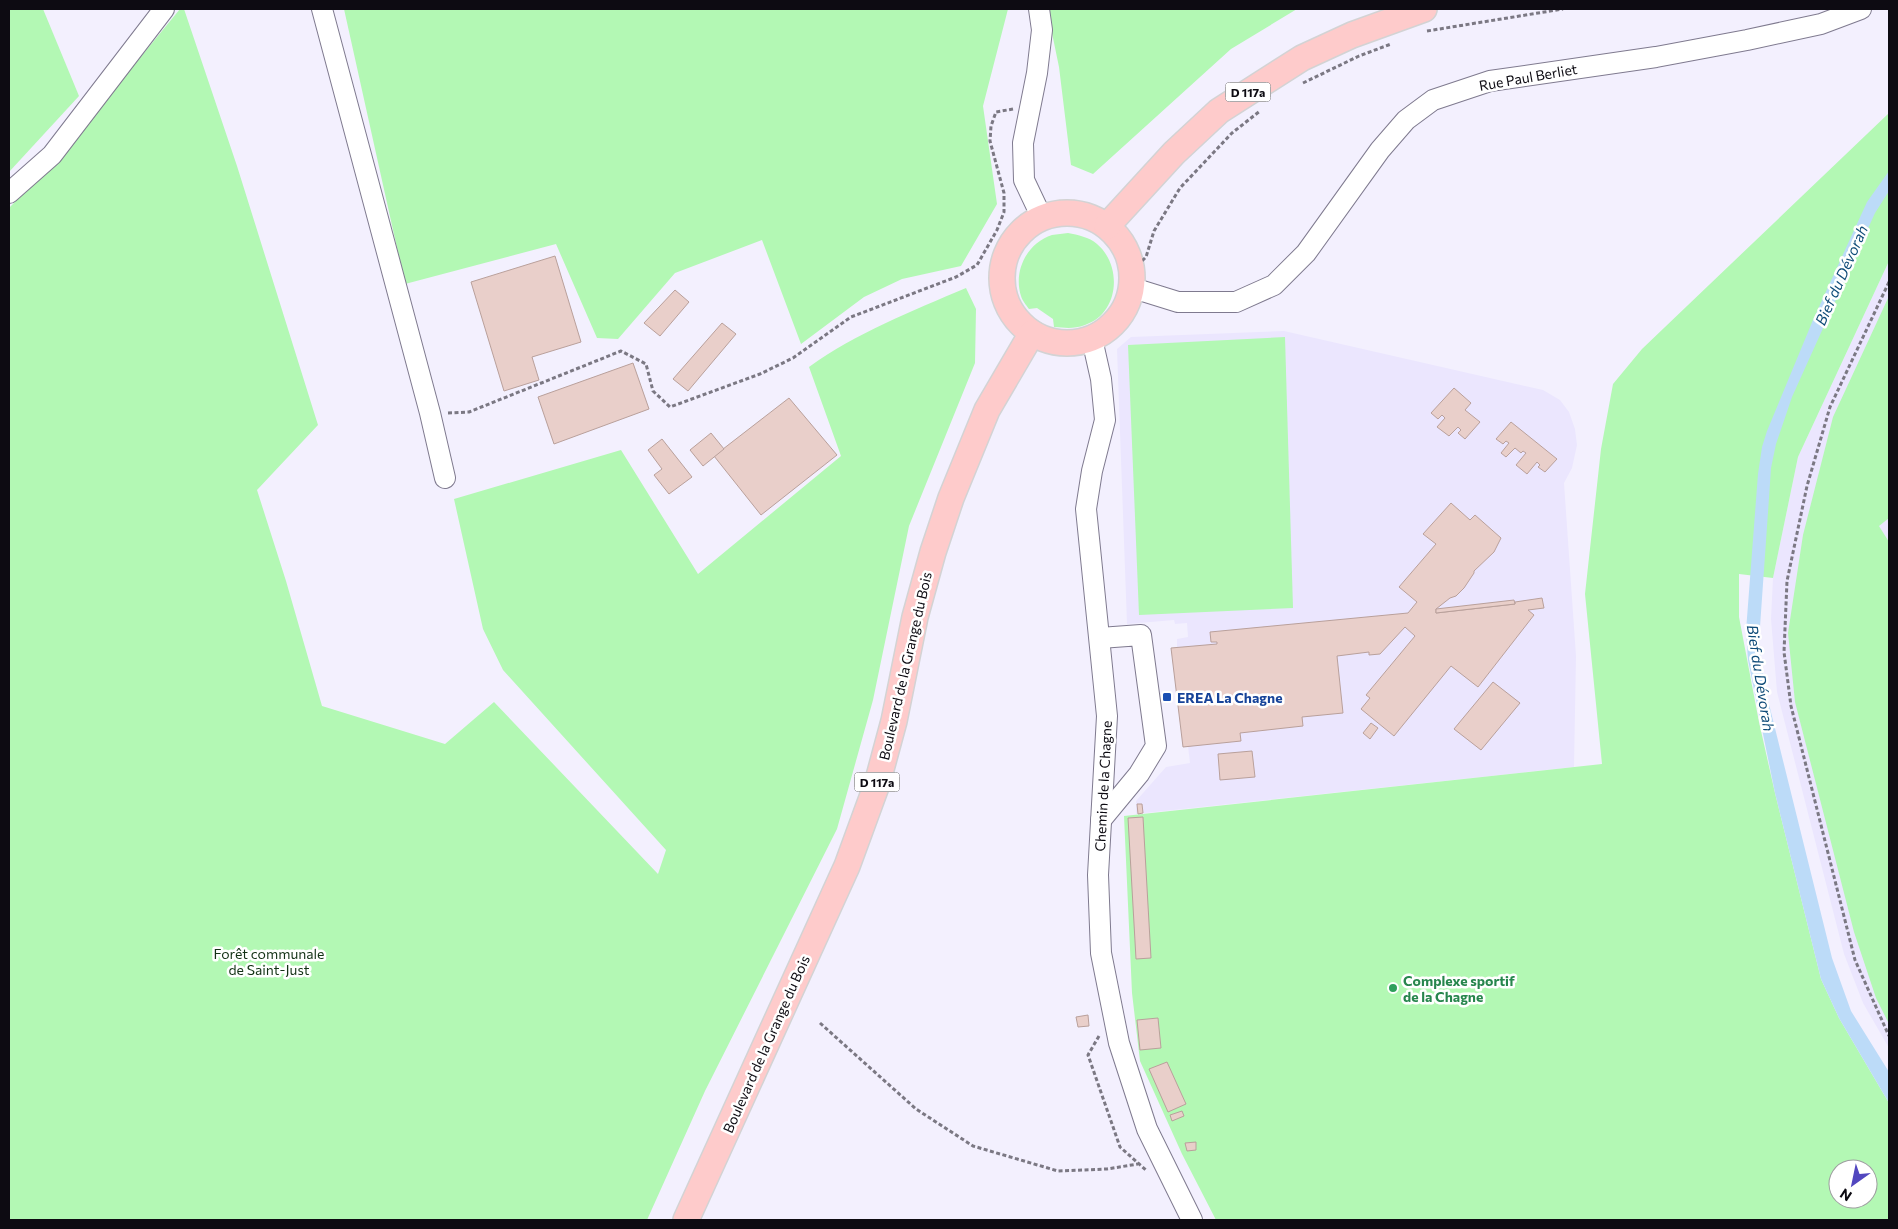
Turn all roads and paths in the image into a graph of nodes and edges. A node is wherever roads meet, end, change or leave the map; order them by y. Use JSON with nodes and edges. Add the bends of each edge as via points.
{"nodes":[{"id":1,"x":164,"y":9,"type":"edge"},
{"id":2,"x":322,"y":9,"type":"edge"},
{"id":3,"x":1039,"y":9,"type":"edge"},
{"id":4,"x":1424,"y":9,"type":"edge"},
{"id":5,"x":1563,"y":9,"type":"edge"},
{"id":6,"x":1861,"y":9,"type":"edge"},
{"id":7,"x":1420,"y":33,"type":"dead end"},
{"id":8,"x":1394,"y":43,"type":"dead end"},
{"id":9,"x":1299,"y":85,"type":"dead end"},
{"id":10,"x":1031,"y":105,"type":"junction"},
{"id":11,"x":1267,"y":105,"type":"dead end"},
{"id":12,"x":9,"y":193,"type":"edge"},
{"id":13,"x":1042,"y":218,"type":"junction"},
{"id":14,"x":1107,"y":226,"type":"junction"},
{"id":15,"x":1133,"y":279,"type":"junction"},
{"id":16,"x":1889,"y":282,"type":"edge"},
{"id":17,"x":1032,"y":333,"type":"junction"},
{"id":18,"x":1092,"y":339,"type":"junction"},
{"id":19,"x":430,"y":413,"type":"junction"},
{"id":20,"x":445,"y":478,"type":"dead end"},
{"id":21,"x":1100,"y":638,"type":"junction"},
{"id":22,"x":1101,"y":820,"type":"junction"},
{"id":23,"x":1113,"y":1015,"type":"junction"},
{"id":24,"x":820,"y":1023,"type":"dead end"},
{"id":25,"x":1889,"y":1036,"type":"edge"},
{"id":26,"x":1138,"y":1164,"type":"junction"},
{"id":27,"x":1150,"y":1173,"type":"dead end"},
{"id":28,"x":686,"y":1220,"type":"edge"},
{"id":29,"x":1192,"y":1220,"type":"edge"}],
"edges":[{"from":1,"to":12,"type":"street","via":[[52,155]]},
{"from":2,"to":19,"type":"street"},
{"from":3,"to":10,"type":"street","via":[[1042,30]]},
{"from":4,"to":14,"type":"main road","number":"D 117a","via":[[1352,35],[1302,58],[1219,111],[1174,153]]},
{"from":5,"to":7,"type":"path"},
{"from":6,"to":15,"type":"street","name":"Rue Paul Berliet","via":[[1821,24],[1747,40],[1490,82],[1434,100],[1406,120],[1306,253],[1274,285],[1236,302],[1178,302]]},
{"from":8,"to":9,"type":"path"},
{"from":10,"to":13,"type":"street","via":[[1023,143],[1024,180]]},
{"from":10,"to":19,"type":"path","via":[[996,112],[990,141],[1004,193],[1004,212],[977,265],[956,277],[851,317],[793,358],[760,374],[670,407],[653,391],[646,364],[621,351],[469,412]]},
{"from":11,"to":15,"type":"path","via":[[1232,133],[1180,188],[1154,231],[1146,257]]},
{"from":13,"to":14,"type":"main road","via":[[1058,213],[1075,213],[1092,217]]},
{"from":13,"to":17,"type":"main road","via":[[1017,236],[1003,265],[1004,296],[1010,310]]},
{"from":14,"to":15,"type":"main road","via":[[1128,252]]},
{"from":15,"to":18,"type":"main road","via":[[1126,310],[1111,327]]},
{"from":16,"to":25,"type":"path","via":[[1830,407],[1807,486],[1787,580],[1784,652],[1792,706],[1855,960]]},
{"from":17,"to":18,"type":"main road","via":[[1062,344]]},
{"from":17,"to":28,"type":"main road","name":"Boulevard de la Grange du Bois","number":"D 117a","via":[[987,410],[951,498],[915,617],[894,721],[877,784],[847,866]]},
{"from":18,"to":21,"type":"street","name":"Chemin de la Chagne","via":[[1101,379],[1104,420],[1086,509]]},
{"from":19,"to":20,"type":"street"},
{"from":21,"to":22,"type":"street","name":"Chemin de la Chagne","via":[[1107,716]]},
{"from":21,"to":22,"type":"street","via":[[1141,635],[1156,746],[1139,774]]},
{"from":22,"to":23,"type":"street","name":"Chemin de la Chagne","via":[[1098,875],[1101,952]]},
{"from":23,"to":26,"type":"path","via":[[1088,1055],[1120,1147]]},
{"from":23,"to":29,"type":"street","name":"Chemin de la Chagne","via":[[1147,1129]]},
{"from":24,"to":26,"type":"path","via":[[916,1109],[973,1146],[1058,1172]]},
{"from":26,"to":27,"type":"path"}]}
